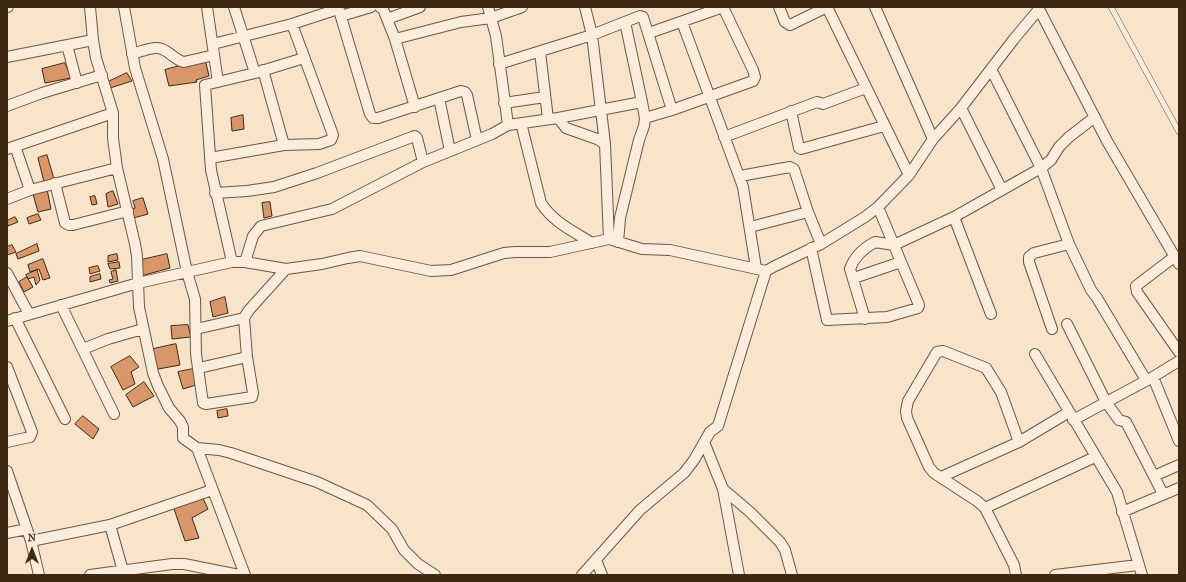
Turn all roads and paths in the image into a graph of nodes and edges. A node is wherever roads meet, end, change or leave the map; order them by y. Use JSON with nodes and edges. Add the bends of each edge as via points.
{"nodes":[{"id":1,"x":90,"y":7,"type":"edge"},
{"id":2,"x":124,"y":7,"type":"edge"},
{"id":3,"x":208,"y":7,"type":"edge"},
{"id":4,"x":234,"y":7,"type":"edge"},
{"id":5,"x":371,"y":7,"type":"edge"},
{"id":6,"x":380,"y":7,"type":"edge"},
{"id":7,"x":420,"y":7,"type":"edge"},
{"id":8,"x":488,"y":7,"type":"edge"},
{"id":9,"x":522,"y":7,"type":"edge"},
{"id":10,"x":585,"y":7,"type":"edge"},
{"id":11,"x":723,"y":7,"type":"edge"},
{"id":12,"x":778,"y":7,"type":"edge"},
{"id":13,"x":827,"y":7,"type":"edge"},
{"id":14,"x":875,"y":7,"type":"edge"},
{"id":15,"x":1111,"y":7,"type":"edge"},
{"id":16,"x":1038,"y":8,"type":"edge"},
{"id":17,"x":339,"y":11,"type":"edge"},
{"id":18,"x":491,"y":18,"type":"junction"},
{"id":19,"x":387,"y":19,"type":"junction"},
{"id":20,"x":625,"y":22,"type":"junction"},
{"id":21,"x":682,"y":22,"type":"junction"},
{"id":22,"x":292,"y":24,"type":"junction"},
{"id":23,"x":649,"y":33,"type":"junction"},
{"id":24,"x":592,"y":35,"type":"junction"},
{"id":25,"x":242,"y":36,"type":"junction"},
{"id":26,"x":395,"y":39,"type":"junction"},
{"id":27,"x":93,"y":40,"type":"junction"},
{"id":28,"x":213,"y":44,"type":"junction"},
{"id":29,"x":67,"y":45,"type":"junction"},
{"id":30,"x":540,"y":52,"type":"junction"},
{"id":31,"x":132,"y":54,"type":"junction"},
{"id":32,"x":214,"y":55,"type":"junction"},
{"id":33,"x":7,"y":57,"type":"edge"},
{"id":34,"x":304,"y":58,"type":"junction"},
{"id":35,"x":499,"y":64,"type":"junction"},
{"id":36,"x":991,"y":69,"type":"junction"},
{"id":37,"x":259,"y":71,"type":"junction"},
{"id":38,"x":102,"y":75,"type":"junction"},
{"id":39,"x":218,"y":82,"type":"junction"},
{"id":40,"x":77,"y":83,"type":"junction"},
{"id":41,"x":866,"y":88,"type":"junction"},
{"id":42,"x":545,"y":96,"type":"junction"},
{"id":43,"x":709,"y":97,"type":"junction"},
{"id":44,"x":439,"y":98,"type":"junction"},
{"id":45,"x":642,"y":102,"type":"junction"},
{"id":46,"x":504,"y":103,"type":"junction"},
{"id":47,"x":7,"y":106,"type":"edge"},
{"id":48,"x":415,"y":107,"type":"junction"},
{"id":49,"x":961,"y":108,"type":"junction"},
{"id":50,"x":672,"y":110,"type":"junction"},
{"id":51,"x":601,"y":111,"type":"junction"},
{"id":52,"x":791,"y":111,"type":"junction"},
{"id":53,"x":113,"y":113,"type":"junction"},
{"id":54,"x":1095,"y":116,"type":"junction"},
{"id":55,"x":645,"y":118,"type":"junction"},
{"id":56,"x":553,"y":119,"type":"junction"},
{"id":57,"x":522,"y":123,"type":"junction"},
{"id":58,"x":508,"y":125,"type":"junction"},
{"id":59,"x":884,"y":126,"type":"junction"},
{"id":60,"x":1179,"y":132,"type":"edge"},
{"id":61,"x":724,"y":136,"type":"junction"},
{"id":62,"x":933,"y":139,"type":"junction"},
{"id":63,"x":477,"y":140,"type":"junction"},
{"id":64,"x":605,"y":144,"type":"junction"},
{"id":65,"x":284,"y":145,"type":"junction"},
{"id":66,"x":11,"y":148,"type":"edge"},
{"id":67,"x":450,"y":150,"type":"junction"},
{"id":68,"x":210,"y":158,"type":"junction"},
{"id":69,"x":423,"y":162,"type":"junction"},
{"id":70,"x":117,"y":168,"type":"junction"},
{"id":71,"x":1041,"y":168,"type":"junction"},
{"id":72,"x":909,"y":175,"type":"junction"},
{"id":73,"x":740,"y":176,"type":"junction"},
{"id":74,"x":55,"y":183,"type":"junction"},
{"id":75,"x":30,"y":190,"type":"junction"},
{"id":76,"x":1002,"y":190,"type":"junction"},
{"id":77,"x":215,"y":193,"type":"junction"},
{"id":78,"x":7,"y":199,"type":"edge"},
{"id":79,"x":878,"y":207,"type":"junction"},
{"id":80,"x":128,"y":211,"type":"junction"},
{"id":81,"x":808,"y":212,"type":"junction"},
{"id":82,"x":954,"y":217,"type":"junction"},
{"id":83,"x":750,"y":227,"type":"junction"},
{"id":84,"x":614,"y":241,"type":"junction"},
{"id":85,"x":592,"y":243,"type":"junction"},
{"id":86,"x":1069,"y":244,"type":"junction"},
{"id":87,"x":894,"y":245,"type":"junction"},
{"id":88,"x":816,"y":246,"type":"junction"},
{"id":89,"x":1177,"y":260,"type":"edge"},
{"id":90,"x":232,"y":262,"type":"junction"},
{"id":91,"x":245,"y":262,"type":"junction"},
{"id":92,"x":901,"y":262,"type":"junction"},
{"id":93,"x":756,"y":268,"type":"junction"},
{"id":94,"x":286,"y":269,"type":"junction"},
{"id":95,"x":766,"y":271,"type":"junction"},
{"id":96,"x":187,"y":272,"type":"junction"},
{"id":97,"x":7,"y":273,"type":"edge"},
{"id":98,"x":854,"y":278,"type":"junction"},
{"id":99,"x":138,"y":283,"type":"junction"},
{"id":100,"x":61,"y":305,"type":"junction"},
{"id":101,"x":29,"y":314,"type":"junction"},
{"id":102,"x":991,"y":314,"type":"dead end"},
{"id":103,"x":244,"y":318,"type":"junction"},
{"id":104,"x":11,"y":319,"type":"edge"},
{"id":105,"x":865,"y":319,"type":"junction"},
{"id":106,"x":1067,"y":324,"type":"dead end"},
{"id":107,"x":143,"y":328,"type":"junction"},
{"id":108,"x":196,"y":329,"type":"junction"},
{"id":109,"x":1052,"y":329,"type":"dead end"},
{"id":110,"x":83,"y":349,"type":"junction"},
{"id":111,"x":1179,"y":352,"type":"edge"},
{"id":112,"x":1035,"y":354,"type":"dead end"},
{"id":113,"x":247,"y":357,"type":"junction"},
{"id":114,"x":1179,"y":361,"type":"edge"},
{"id":115,"x":7,"y":367,"type":"edge"},
{"id":116,"x":198,"y":368,"type":"junction"},
{"id":117,"x":1150,"y":378,"type":"junction"},
{"id":118,"x":1106,"y":402,"type":"junction"},
{"id":119,"x":114,"y":414,"type":"dead end"},
{"id":120,"x":1071,"y":416,"type":"junction"},
{"id":121,"x":65,"y":419,"type":"dead end"},
{"id":122,"x":1179,"y":441,"type":"edge"},
{"id":123,"x":7,"y":442,"type":"edge"},
{"id":124,"x":704,"y":442,"type":"junction"},
{"id":125,"x":1019,"y":442,"type":"junction"},
{"id":126,"x":196,"y":448,"type":"junction"},
{"id":127,"x":1095,"y":457,"type":"junction"},
{"id":128,"x":1179,"y":465,"type":"edge"},
{"id":129,"x":7,"y":471,"type":"edge"},
{"id":130,"x":1154,"y":476,"type":"junction"},
{"id":131,"x":941,"y":478,"type":"junction"},
{"id":132,"x":1179,"y":488,"type":"edge"},
{"id":133,"x":723,"y":489,"type":"junction"},
{"id":134,"x":212,"y":490,"type":"junction"},
{"id":135,"x":1164,"y":494,"type":"junction"},
{"id":136,"x":985,"y":508,"type":"junction"},
{"id":137,"x":1122,"y":512,"type":"junction"},
{"id":138,"x":110,"y":525,"type":"junction"},
{"id":139,"x":27,"y":529,"type":"junction"},
{"id":140,"x":7,"y":533,"type":"edge"},
{"id":141,"x":31,"y":541,"type":"junction"},
{"id":142,"x":596,"y":560,"type":"junction"},
{"id":143,"x":1138,"y":565,"type":"junction"},
{"id":144,"x":123,"y":571,"type":"junction"},
{"id":145,"x":39,"y":575,"type":"edge"},
{"id":146,"x":90,"y":575,"type":"edge"},
{"id":147,"x":239,"y":575,"type":"edge"},
{"id":148,"x":245,"y":575,"type":"edge"},
{"id":149,"x":435,"y":575,"type":"edge"},
{"id":150,"x":582,"y":575,"type":"edge"},
{"id":151,"x":602,"y":575,"type":"edge"},
{"id":152,"x":739,"y":575,"type":"edge"},
{"id":153,"x":792,"y":575,"type":"edge"},
{"id":154,"x":1016,"y":575,"type":"edge"},
{"id":155,"x":1054,"y":575,"type":"edge"},
{"id":156,"x":1142,"y":575,"type":"edge"}],
"edges":[{"from":1,"to":27,"type":"street"},
{"from":2,"to":31,"type":"street"},
{"from":3,"to":28,"type":"street"},
{"from":4,"to":25,"type":"street"},
{"from":5,"to":17,"type":"street"},
{"from":6,"to":19,"type":"street"},
{"from":7,"to":19,"type":"street"},
{"from":8,"to":18,"type":"street"},
{"from":9,"to":18,"type":"street"},
{"from":10,"to":24,"type":"street"},
{"from":11,"to":21,"type":"street"},
{"from":11,"to":43,"type":"street","via":[[755,77],[753,81]]},
{"from":12,"to":13,"type":"street","via":[[785,22],[790,25]]},
{"from":13,"to":41,"type":"street"},
{"from":14,"to":62,"type":"street"},
{"from":15,"to":60,"type":"lane"},
{"from":16,"to":36,"type":"street"},
{"from":16,"to":54,"type":"street"},
{"from":17,"to":22,"type":"street"},
{"from":17,"to":48,"type":"street","via":[[373,118]]},
{"from":18,"to":26,"type":"street","via":[[461,22]]},
{"from":18,"to":35,"type":"street"},
{"from":19,"to":26,"type":"street"},
{"from":20,"to":23,"type":"street","via":[[642,16]]},
{"from":20,"to":24,"type":"street"},
{"from":20,"to":45,"type":"street"},
{"from":21,"to":23,"type":"street"},
{"from":21,"to":43,"type":"street"},
{"from":22,"to":25,"type":"street"},
{"from":22,"to":34,"type":"street"},
{"from":23,"to":50,"type":"street"},
{"from":24,"to":30,"type":"street"},
{"from":24,"to":51,"type":"street"},
{"from":25,"to":28,"type":"street"},
{"from":25,"to":37,"type":"street"},
{"from":26,"to":48,"type":"street"},
{"from":27,"to":29,"type":"street"},
{"from":27,"to":38,"type":"street"},
{"from":28,"to":32,"type":"street"},
{"from":29,"to":33,"type":"street"},
{"from":29,"to":40,"type":"street"},
{"from":30,"to":35,"type":"street"},
{"from":30,"to":42,"type":"street"},
{"from":31,"to":32,"type":"street","via":[[158,48],[184,62]]},
{"from":31,"to":96,"type":"street","via":[[163,159]]},
{"from":32,"to":39,"type":"street"},
{"from":34,"to":37,"type":"street"},
{"from":34,"to":65,"type":"street","via":[[333,138],[319,144]]},
{"from":35,"to":46,"type":"street"},
{"from":36,"to":49,"type":"street"},
{"from":36,"to":71,"type":"street"},
{"from":37,"to":39,"type":"street"},
{"from":37,"to":65,"type":"street"},
{"from":38,"to":40,"type":"street"},
{"from":38,"to":53,"type":"street"},
{"from":39,"to":68,"type":"street","via":[[205,85]]},
{"from":40,"to":47,"type":"street"},
{"from":41,"to":52,"type":"street","via":[[824,104],[817,102]]},
{"from":41,"to":59,"type":"street"},
{"from":42,"to":46,"type":"street"},
{"from":42,"to":56,"type":"street"},
{"from":43,"to":50,"type":"street"},
{"from":43,"to":61,"type":"street"},
{"from":44,"to":48,"type":"street"},
{"from":44,"to":63,"type":"street","via":[[465,92]]},
{"from":44,"to":67,"type":"street"},
{"from":45,"to":51,"type":"street"},
{"from":45,"to":55,"type":"street"},
{"from":46,"to":58,"type":"street"},
{"from":49,"to":62,"type":"street"},
{"from":49,"to":76,"type":"street"},
{"from":50,"to":55,"type":"street"},
{"from":51,"to":56,"type":"street"},
{"from":51,"to":64,"type":"street"},
{"from":52,"to":59,"type":"street","via":[[801,149]]},
{"from":52,"to":61,"type":"street"},
{"from":53,"to":66,"type":"street"},
{"from":53,"to":70,"type":"street"},
{"from":54,"to":71,"type":"street","via":[[1069,136],[1051,160]]},
{"from":54,"to":89,"type":"street"},
{"from":55,"to":84,"type":"street"},
{"from":56,"to":57,"type":"street"},
{"from":56,"to":64,"type":"street","via":[[566,128]]},
{"from":57,"to":58,"type":"street"},
{"from":57,"to":85,"type":"street","via":[[541,203],[546,212],[557,222]]},
{"from":58,"to":63,"type":"street"},
{"from":59,"to":72,"type":"street"},
{"from":61,"to":73,"type":"street"},
{"from":62,"to":72,"type":"street"},
{"from":63,"to":67,"type":"street"},
{"from":64,"to":84,"type":"street"},
{"from":65,"to":68,"type":"street"},
{"from":66,"to":75,"type":"street"},
{"from":67,"to":69,"type":"street"},
{"from":68,"to":77,"type":"street"},
{"from":69,"to":77,"type":"street","via":[[417,138],[412,136],[274,187]]},
{"from":69,"to":91,"type":"street","via":[[332,209],[261,226],[253,236]]},
{"from":70,"to":74,"type":"street"},
{"from":70,"to":80,"type":"street"},
{"from":71,"to":76,"type":"street"},
{"from":71,"to":86,"type":"street"},
{"from":72,"to":79,"type":"street"},
{"from":73,"to":81,"type":"street","via":[[793,168]]},
{"from":73,"to":83,"type":"street"},
{"from":74,"to":75,"type":"street"},
{"from":74,"to":80,"type":"street","via":[[65,223],[68,225]]},
{"from":75,"to":78,"type":"street"},
{"from":76,"to":82,"type":"street"},
{"from":77,"to":90,"type":"street"},
{"from":79,"to":87,"type":"street"},
{"from":79,"to":88,"type":"street"},
{"from":80,"to":99,"type":"street","via":[[137,256]]},
{"from":81,"to":83,"type":"street"},
{"from":81,"to":88,"type":"street"},
{"from":82,"to":87,"type":"street"},
{"from":82,"to":102,"type":"street"},
{"from":83,"to":93,"type":"street"},
{"from":84,"to":85,"type":"street"},
{"from":84,"to":93,"type":"street","via":[[642,249],[670,250]]},
{"from":85,"to":94,"type":"street","via":[[550,252],[504,253],[441,271],[360,256]]},
{"from":86,"to":109,"type":"street","via":[[1034,253],[1029,257]]},
{"from":86,"to":117,"type":"street","via":[[1094,294]]},
{"from":87,"to":92,"type":"street"},
{"from":87,"to":98,"type":"street","via":[[875,242],[862,251],[850,269]]},
{"from":88,"to":95,"type":"street"},
{"from":88,"to":105,"type":"street","via":[[827,320]]},
{"from":89,"to":111,"type":"street","via":[[1136,286],[1136,289]]},
{"from":90,"to":91,"type":"street"},
{"from":90,"to":96,"type":"street"},
{"from":91,"to":94,"type":"street"},
{"from":92,"to":98,"type":"street"},
{"from":92,"to":105,"type":"street","via":[[918,308],[892,316]]},
{"from":93,"to":95,"type":"street"},
{"from":94,"to":103,"type":"street"},
{"from":95,"to":124,"type":"street","via":[[718,426],[710,432]]},
{"from":96,"to":99,"type":"street"},
{"from":96,"to":108,"type":"street","via":[[195,299]]},
{"from":97,"to":101,"type":"street"},
{"from":98,"to":105,"type":"street"},
{"from":99,"to":100,"type":"street"},
{"from":99,"to":107,"type":"street"},
{"from":100,"to":101,"type":"street"},
{"from":100,"to":110,"type":"street"},
{"from":101,"to":104,"type":"street"},
{"from":103,"to":108,"type":"street"},
{"from":103,"to":113,"type":"street"},
{"from":104,"to":121,"type":"street"},
{"from":106,"to":118,"type":"street"},
{"from":107,"to":110,"type":"street"},
{"from":107,"to":126,"type":"street","via":[[158,386],[169,408],[180,421],[185,440]]},
{"from":108,"to":116,"type":"street"},
{"from":110,"to":119,"type":"street"},
{"from":112,"to":120,"type":"street"},
{"from":113,"to":116,"type":"street"},
{"from":113,"to":116,"type":"street","via":[[253,393],[250,398],[203,403]]},
{"from":114,"to":117,"type":"street"},
{"from":115,"to":123,"type":"street","via":[[32,432],[30,437]]},
{"from":117,"to":118,"type":"street"},
{"from":117,"to":122,"type":"street"},
{"from":118,"to":120,"type":"street"},
{"from":118,"to":130,"type":"street","via":[[1120,421],[1126,422]]},
{"from":120,"to":125,"type":"street"},
{"from":120,"to":127,"type":"street"},
{"from":124,"to":133,"type":"street"},
{"from":124,"to":142,"type":"street","via":[[684,473],[640,510]]},
{"from":125,"to":131,"type":"street"},
{"from":125,"to":131,"type":"street","via":[[1001,392],[986,368],[939,351],[908,402],[906,410],[929,466]]},
{"from":126,"to":134,"type":"street"},
{"from":126,"to":149,"type":"street","via":[[231,453],[317,482],[367,505],[392,529],[404,550],[418,564]]},
{"from":127,"to":136,"type":"street"},
{"from":127,"to":137,"type":"street","via":[[1117,492]]},
{"from":128,"to":130,"type":"street"},
{"from":129,"to":139,"type":"street"},
{"from":130,"to":135,"type":"street"},
{"from":131,"to":136,"type":"street"},
{"from":132,"to":135,"type":"street"},
{"from":133,"to":152,"type":"street"},
{"from":133,"to":153,"type":"street","via":[[780,542]]},
{"from":134,"to":138,"type":"street"},
{"from":134,"to":148,"type":"street"},
{"from":135,"to":137,"type":"street"},
{"from":136,"to":154,"type":"street","via":[[1014,565]]},
{"from":137,"to":143,"type":"street"},
{"from":138,"to":141,"type":"street"},
{"from":138,"to":144,"type":"street"},
{"from":139,"to":140,"type":"street"},
{"from":139,"to":141,"type":"street"},
{"from":141,"to":145,"type":"street"},
{"from":142,"to":150,"type":"street"},
{"from":142,"to":151,"type":"street"},
{"from":143,"to":155,"type":"street"},
{"from":143,"to":156,"type":"street"},
{"from":144,"to":146,"type":"street"},
{"from":144,"to":147,"type":"street","via":[[184,564]]}]}
